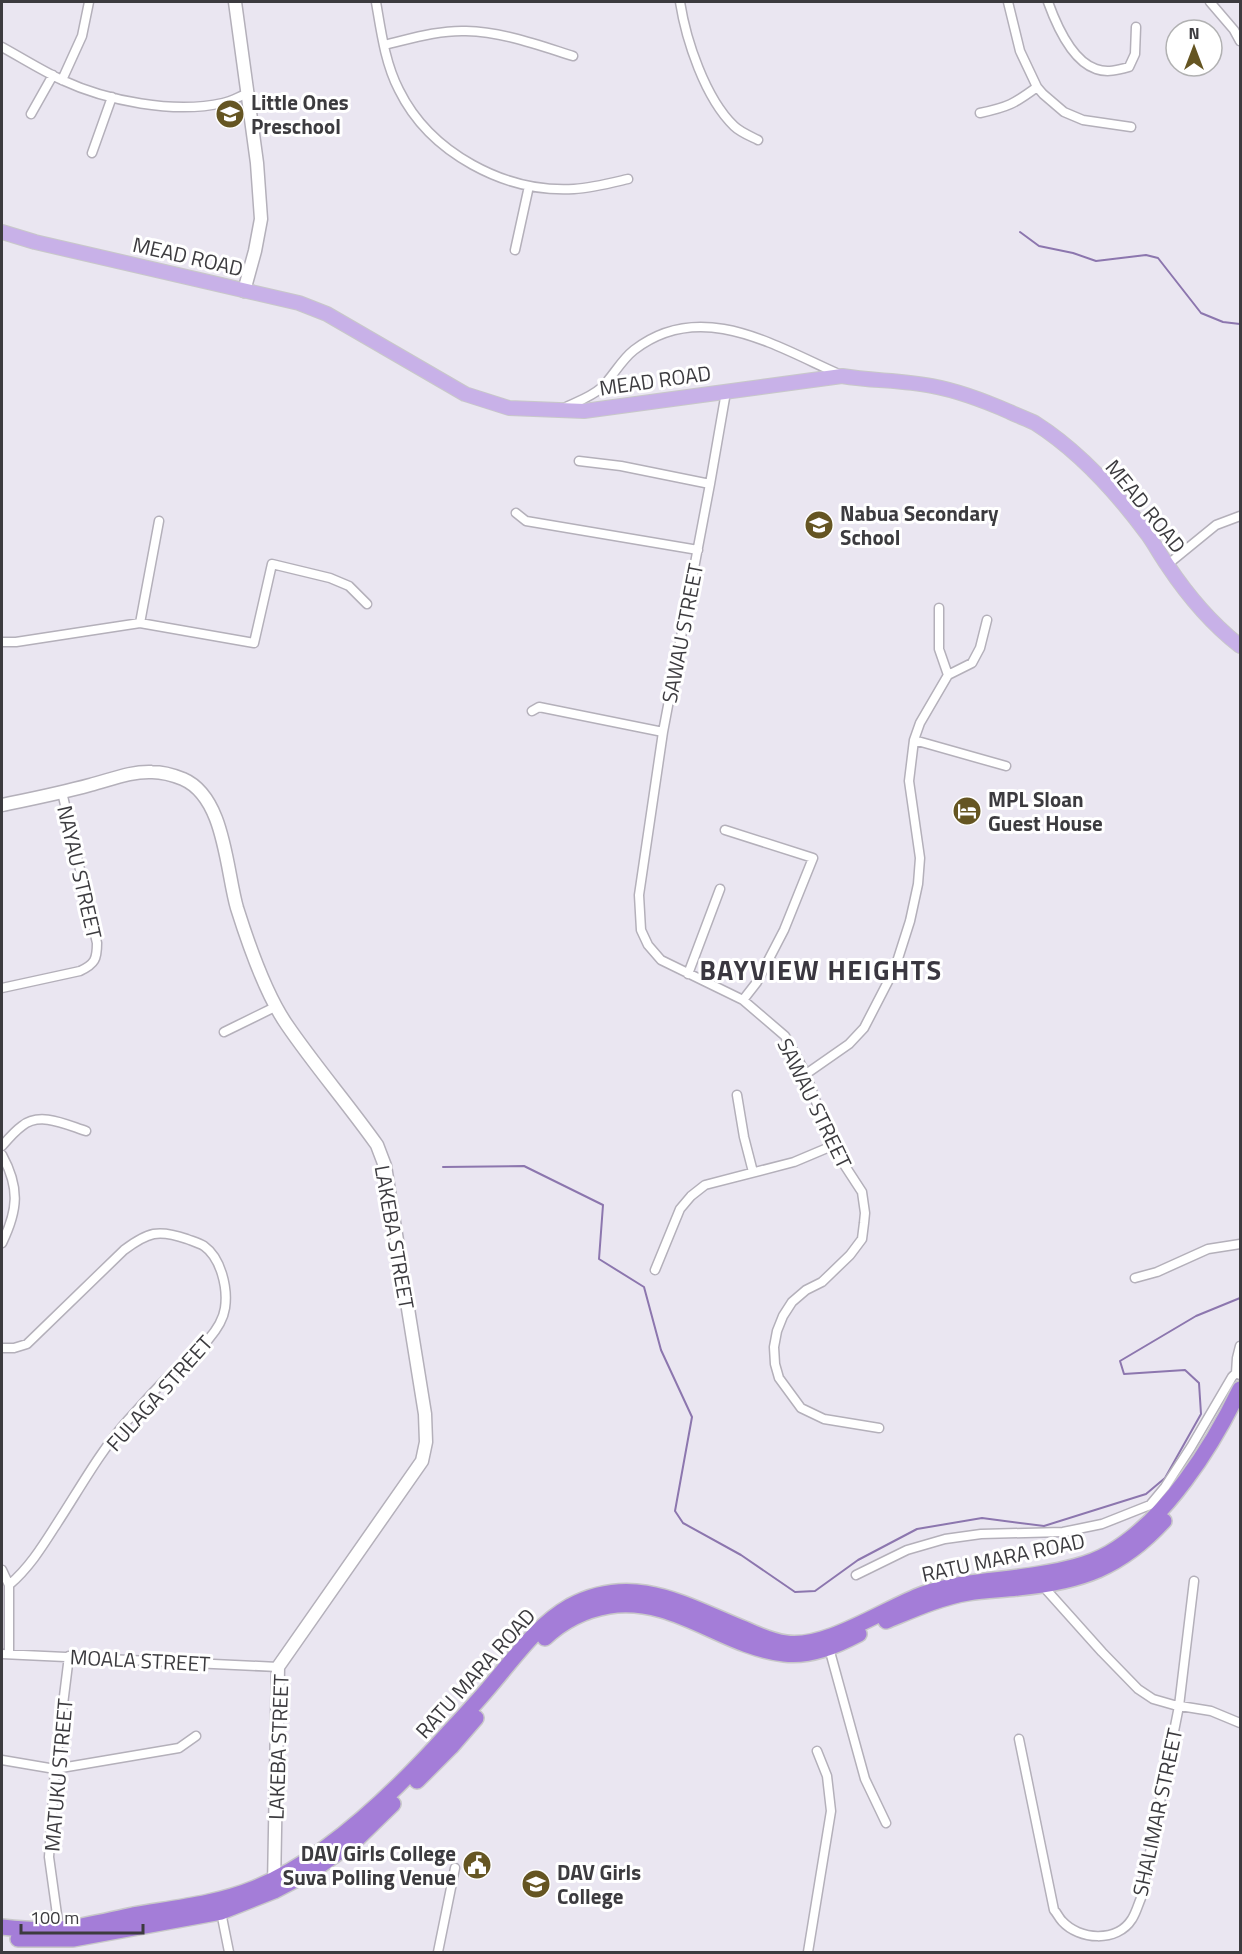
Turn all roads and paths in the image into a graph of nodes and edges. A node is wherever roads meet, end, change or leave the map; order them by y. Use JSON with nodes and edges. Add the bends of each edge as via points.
{"nodes":[{"id":1,"x":89,"y":2,"type":"edge"},
{"id":2,"x":235,"y":2,"type":"edge"},
{"id":3,"x":376,"y":2,"type":"edge"},
{"id":4,"x":680,"y":2,"type":"edge"},
{"id":5,"x":1008,"y":2,"type":"edge"},
{"id":6,"x":1048,"y":2,"type":"edge"},
{"id":7,"x":1210,"y":2,"type":"edge"},
{"id":8,"x":1136,"y":27,"type":"dead end"},
{"id":9,"x":1237,"y":27,"type":"edge"},
{"id":10,"x":1240,"y":40,"type":"edge"},
{"id":11,"x":384,"y":45,"type":"junction"},
{"id":12,"x":2,"y":47,"type":"edge"},
{"id":13,"x":573,"y":56,"type":"dead end"},
{"id":14,"x":53,"y":75,"type":"junction"},
{"id":15,"x":62,"y":80,"type":"junction"},
{"id":16,"x":1037,"y":87,"type":"junction"},
{"id":17,"x":249,"y":93,"type":"junction"},
{"id":18,"x":112,"y":97,"type":"junction"},
{"id":19,"x":980,"y":113,"type":"dead end"},
{"id":20,"x":31,"y":114,"type":"dead end"},
{"id":21,"x":1131,"y":127,"type":"dead end"},
{"id":22,"x":758,"y":140,"type":"dead end"},
{"id":23,"x":92,"y":153,"type":"dead end"},
{"id":24,"x":628,"y":179,"type":"dead end"},
{"id":25,"x":529,"y":186,"type":"junction"},
{"id":26,"x":2,"y":232,"type":"edge"},
{"id":27,"x":515,"y":250,"type":"dead end"},
{"id":28,"x":244,"y":291,"type":"junction"},
{"id":29,"x":842,"y":376,"type":"junction"},
{"id":30,"x":726,"y":392,"type":"junction"},
{"id":31,"x":558,"y":411,"type":"junction"},
{"id":32,"x":579,"y":461,"type":"dead end"},
{"id":33,"x":710,"y":484,"type":"junction"},
{"id":34,"x":516,"y":513,"type":"dead end"},
{"id":35,"x":1240,"y":516,"type":"edge"},
{"id":36,"x":159,"y":521,"type":"dead end"},
{"id":37,"x":698,"y":550,"type":"junction"},
{"id":38,"x":1167,"y":565,"type":"junction"},
{"id":39,"x":366,"y":604,"type":"dead end"},
{"id":40,"x":939,"y":608,"type":"dead end"},
{"id":41,"x":987,"y":620,"type":"dead end"},
{"id":42,"x":141,"y":623,"type":"junction"},
{"id":43,"x":2,"y":642,"type":"edge"},
{"id":44,"x":1240,"y":646,"type":"edge"},
{"id":45,"x":948,"y":675,"type":"junction"},
{"id":46,"x":532,"y":711,"type":"dead end"},
{"id":47,"x":663,"y":732,"type":"junction"},
{"id":48,"x":914,"y":740,"type":"junction"},
{"id":49,"x":1006,"y":766,"type":"dead end"},
{"id":50,"x":62,"y":792,"type":"junction"},
{"id":51,"x":2,"y":805,"type":"edge"},
{"id":52,"x":725,"y":830,"type":"dead end"},
{"id":53,"x":720,"y":889,"type":"dead end"},
{"id":54,"x":688,"y":974,"type":"junction"},
{"id":55,"x":2,"y":988,"type":"edge"},
{"id":56,"x":743,"y":1000,"type":"junction"},
{"id":57,"x":276,"y":1006,"type":"junction"},
{"id":58,"x":224,"y":1032,"type":"dead end"},
{"id":59,"x":806,"y":1074,"type":"junction"},
{"id":60,"x":737,"y":1095,"type":"dead end"},
{"id":61,"x":86,"y":1131,"type":"dead end"},
{"id":62,"x":2,"y":1146,"type":"edge"},
{"id":63,"x":832,"y":1146,"type":"junction"},
{"id":64,"x":2,"y":1155,"type":"edge"},
{"id":65,"x":753,"y":1172,"type":"junction"},
{"id":66,"x":2,"y":1243,"type":"edge"},
{"id":67,"x":1240,"y":1244,"type":"edge"},
{"id":68,"x":654,"y":1270,"type":"dead end"},
{"id":69,"x":1135,"y":1278,"type":"dead end"},
{"id":70,"x":1240,"y":1346,"type":"edge"},
{"id":71,"x":2,"y":1348,"type":"edge"},
{"id":72,"x":1238,"y":1374,"type":"edge"},
{"id":73,"x":1240,"y":1389,"type":"edge"},
{"id":74,"x":1240,"y":1410,"type":"edge"},
{"id":75,"x":879,"y":1428,"type":"dead end"},
{"id":76,"x":2,"y":1570,"type":"edge"},
{"id":77,"x":856,"y":1575,"type":"dead end"},
{"id":78,"x":1194,"y":1581,"type":"dead end"},
{"id":79,"x":1062,"y":1582,"type":"junction"},
{"id":80,"x":9,"y":1585,"type":"junction"},
{"id":81,"x":1042,"y":1585,"type":"junction"},
{"id":82,"x":1058,"y":1603,"type":"junction"},
{"id":83,"x":829,"y":1648,"type":"junction"},
{"id":84,"x":5,"y":1654,"type":"edge"},
{"id":85,"x":69,"y":1656,"type":"junction"},
{"id":86,"x":278,"y":1667,"type":"junction"},
{"id":87,"x":1179,"y":1706,"type":"junction"},
{"id":88,"x":1240,"y":1723,"type":"edge"},
{"id":89,"x":196,"y":1736,"type":"dead end"},
{"id":90,"x":1020,"y":1739,"type":"dead end"},
{"id":91,"x":817,"y":1751,"type":"dead end"},
{"id":92,"x":2,"y":1760,"type":"edge"},
{"id":93,"x":55,"y":1769,"type":"junction"},
{"id":94,"x":886,"y":1823,"type":"dead end"},
{"id":95,"x":455,"y":1868,"type":"dead end"},
{"id":96,"x":274,"y":1885,"type":"junction"},
{"id":97,"x":219,"y":1906,"type":"junction"},
{"id":98,"x":2,"y":1927,"type":"edge"},
{"id":99,"x":59,"y":1929,"type":"junction"},
{"id":100,"x":2,"y":1938,"type":"edge"},
{"id":101,"x":229,"y":1953,"type":"edge"},
{"id":102,"x":438,"y":1953,"type":"edge"},
{"id":103,"x":808,"y":1953,"type":"edge"}],
"edges":[{"from":1,"to":15,"type":"street","via":[[82,36]]},
{"from":2,"to":17,"type":"main road"},
{"from":3,"to":11,"type":"street"},
{"from":4,"to":22,"type":"street","via":[[694,58],[718,107],[735,127]]},
{"from":5,"to":16,"type":"street","via":[[1020,51]]},
{"from":6,"to":8,"type":"street","via":[[1074,54],[1095,69],[1113,71],[1129,67],[1135,54]]},
{"from":7,"to":9,"type":"street"},
{"from":9,"to":10,"type":"street"},
{"from":11,"to":13,"type":"street","via":[[464,31],[514,38]]},
{"from":11,"to":25,"type":"street","via":[[398,89],[428,131],[463,160]]},
{"from":12,"to":14,"type":"street"},
{"from":14,"to":15,"type":"street"},
{"from":14,"to":20,"type":"street"},
{"from":15,"to":18,"type":"street"},
{"from":16,"to":19,"type":"street","via":[[1017,102]]},
{"from":16,"to":21,"type":"street","via":[[1064,112],[1083,120]]},
{"from":17,"to":18,"type":"street","via":[[224,103],[195,106]]},
{"from":17,"to":28,"type":"main road","via":[[261,219]]},
{"from":18,"to":23,"type":"street"},
{"from":24,"to":25,"type":"street","via":[[573,189]]},
{"from":25,"to":27,"type":"street"},
{"from":26,"to":28,"type":"main road","name":"MEAD ROAD"},
{"from":28,"to":31,"type":"main road","name":"MEAD ROAD","via":[[299,303],[327,314],[465,394],[509,408]]},
{"from":29,"to":30,"type":"main road","name":"MEAD ROAD"},
{"from":29,"to":31,"type":"street","via":[[735,330],[692,327],[644,342],[627,355],[601,388]]},
{"from":29,"to":38,"type":"main road","name":"MEAD ROAD","via":[[934,386],[1034,423],[1107,484]]},
{"from":30,"to":31,"type":"main road","name":"MEAD ROAD"},
{"from":30,"to":33,"type":"street","name":"SAWAU STREET"},
{"from":32,"to":33,"type":"street"},
{"from":33,"to":37,"type":"street","name":"SAWAU STREET"},
{"from":34,"to":37,"type":"street","via":[[526,521]]},
{"from":35,"to":38,"type":"street","via":[[1216,525]]},
{"from":36,"to":42,"type":"street"},
{"from":37,"to":47,"type":"street","name":"SAWAU STREET"},
{"from":38,"to":44,"type":"main road","name":"MEAD ROAD","via":[[1191,598]]},
{"from":39,"to":42,"type":"street","via":[[349,586],[272,564],[254,643]]},
{"from":40,"to":45,"type":"street","via":[[939,649]]},
{"from":41,"to":45,"type":"street","via":[[972,663]]},
{"from":42,"to":43,"type":"street"},
{"from":45,"to":48,"type":"street"},
{"from":46,"to":47,"type":"street","via":[[539,707]]},
{"from":47,"to":54,"type":"street","name":"SAWAU STREET","via":[[639,914],[648,945],[661,960]]},
{"from":48,"to":49,"type":"street"},
{"from":48,"to":59,"type":"street","via":[[909,781],[920,858],[918,884],[903,944],[864,1028],[849,1044]]},
{"from":50,"to":51,"type":"main road","name":"LAKEBA STREET"},
{"from":50,"to":55,"type":"street","name":"NAYAU STREET","via":[[97,956],[90,967],[80,971]]},
{"from":50,"to":57,"type":"main road","name":"LAKEBA STREET","via":[[153,772],[186,780],[200,790],[220,828],[246,936]]},
{"from":52,"to":56,"type":"street","via":[[813,858],[784,930]]},
{"from":53,"to":54,"type":"street"},
{"from":54,"to":56,"type":"street","name":"SAWAU STREET"},
{"from":56,"to":59,"type":"street","name":"SAWAU STREET","via":[[785,1036]]},
{"from":57,"to":58,"type":"street"},
{"from":57,"to":86,"type":"main road","name":"LAKEBA STREET","via":[[377,1144],[385,1166],[425,1414],[426,1442],[422,1461]]},
{"from":59,"to":63,"type":"street","name":"SAWAU STREET"},
{"from":60,"to":65,"type":"street"},
{"from":61,"to":62,"type":"street","via":[[38,1119],[24,1124]]},
{"from":63,"to":65,"type":"street","via":[[794,1162]]},
{"from":63,"to":75,"type":"street","name":"SAWAU STREET","via":[[862,1192],[862,1239],[838,1268],[792,1302],[777,1331],[775,1364],[779,1378],[801,1408],[824,1419]]},
{"from":64,"to":66,"type":"street","via":[[16,1201]]},
{"from":65,"to":68,"type":"street","via":[[705,1185],[691,1196],[680,1209]]},
{"from":67,"to":69,"type":"street","via":[[1208,1249]]},
{"from":70,"to":72,"type":"street"},
{"from":71,"to":80,"type":"street","name":"FULAGA STREET","via":[[27,1344],[142,1237],[158,1233],[191,1240],[212,1254],[220,1268],[225,1308],[218,1327],[110,1442],[32,1563]]},
{"from":72,"to":77,"type":"street","via":[[1150,1505],[1102,1524],[1063,1532],[945,1539],[907,1550]]},
{"from":73,"to":96,"type":"highway","name":"RATU MARA ROAD","via":[[1213,1440],[1160,1511],[1135,1535],[1092,1561],[1038,1574],[944,1587],[824,1639],[800,1644],[767,1638],[653,1593],[614,1593],[569,1607],[527,1643],[391,1792],[328,1847]]},
{"from":74,"to":79,"type":"highway","name":"RATU MARA ROAD","via":[[1220,1448],[1150,1536],[1115,1563]]},
{"from":76,"to":80,"type":"street"},
{"from":78,"to":87,"type":"street","name":"SHALIMAR STREET"},
{"from":79,"to":81,"type":"highway","name":"RATU MARA ROAD"},
{"from":79,"to":82,"type":"street"},
{"from":80,"to":84,"type":"street"},
{"from":81,"to":82,"type":"street"},
{"from":81,"to":83,"type":"highway","name":"RATU MARA ROAD","via":[[947,1597]]},
{"from":82,"to":87,"type":"street","via":[[1138,1689],[1153,1699]]},
{"from":83,"to":94,"type":"street","via":[[865,1779]]},
{"from":83,"to":96,"type":"highway","name":"RATU MARA ROAD","via":[[806,1653],[769,1651],[650,1606],[619,1604],[585,1611],[539,1644],[451,1747],[356,1840],[314,1870]]},
{"from":84,"to":85,"type":"street","name":"MOALA STREET"},
{"from":85,"to":86,"type":"street","name":"MOALA STREET"},
{"from":85,"to":93,"type":"street","name":"MATUKU STREET"},
{"from":86,"to":96,"type":"main road","name":"LAKEBA STREET"},
{"from":87,"to":88,"type":"street","via":[[1211,1711]]},
{"from":87,"to":90,"type":"street","name":"SHALIMAR STREET","via":[[1141,1898],[1131,1921],[1118,1932],[1100,1937],[1081,1934],[1062,1922],[1054,1910]]},
{"from":89,"to":93,"type":"street","via":[[179,1748]]},
{"from":91,"to":103,"type":"street","via":[[828,1776],[831,1811]]},
{"from":92,"to":93,"type":"street"},
{"from":93,"to":99,"type":"street","name":"MATUKU STREET","via":[[49,1857]]},
{"from":95,"to":102,"type":"street"},
{"from":96,"to":97,"type":"highway","name":"RATU MARA ROAD"},
{"from":97,"to":99,"type":"highway","name":"RATU MARA ROAD"},
{"from":97,"to":100,"type":"highway","name":"RATU MARA ROAD","via":[[73,1940]]},
{"from":97,"to":101,"type":"street"},
{"from":98,"to":99,"type":"highway","name":"RATU MARA ROAD"}]}
